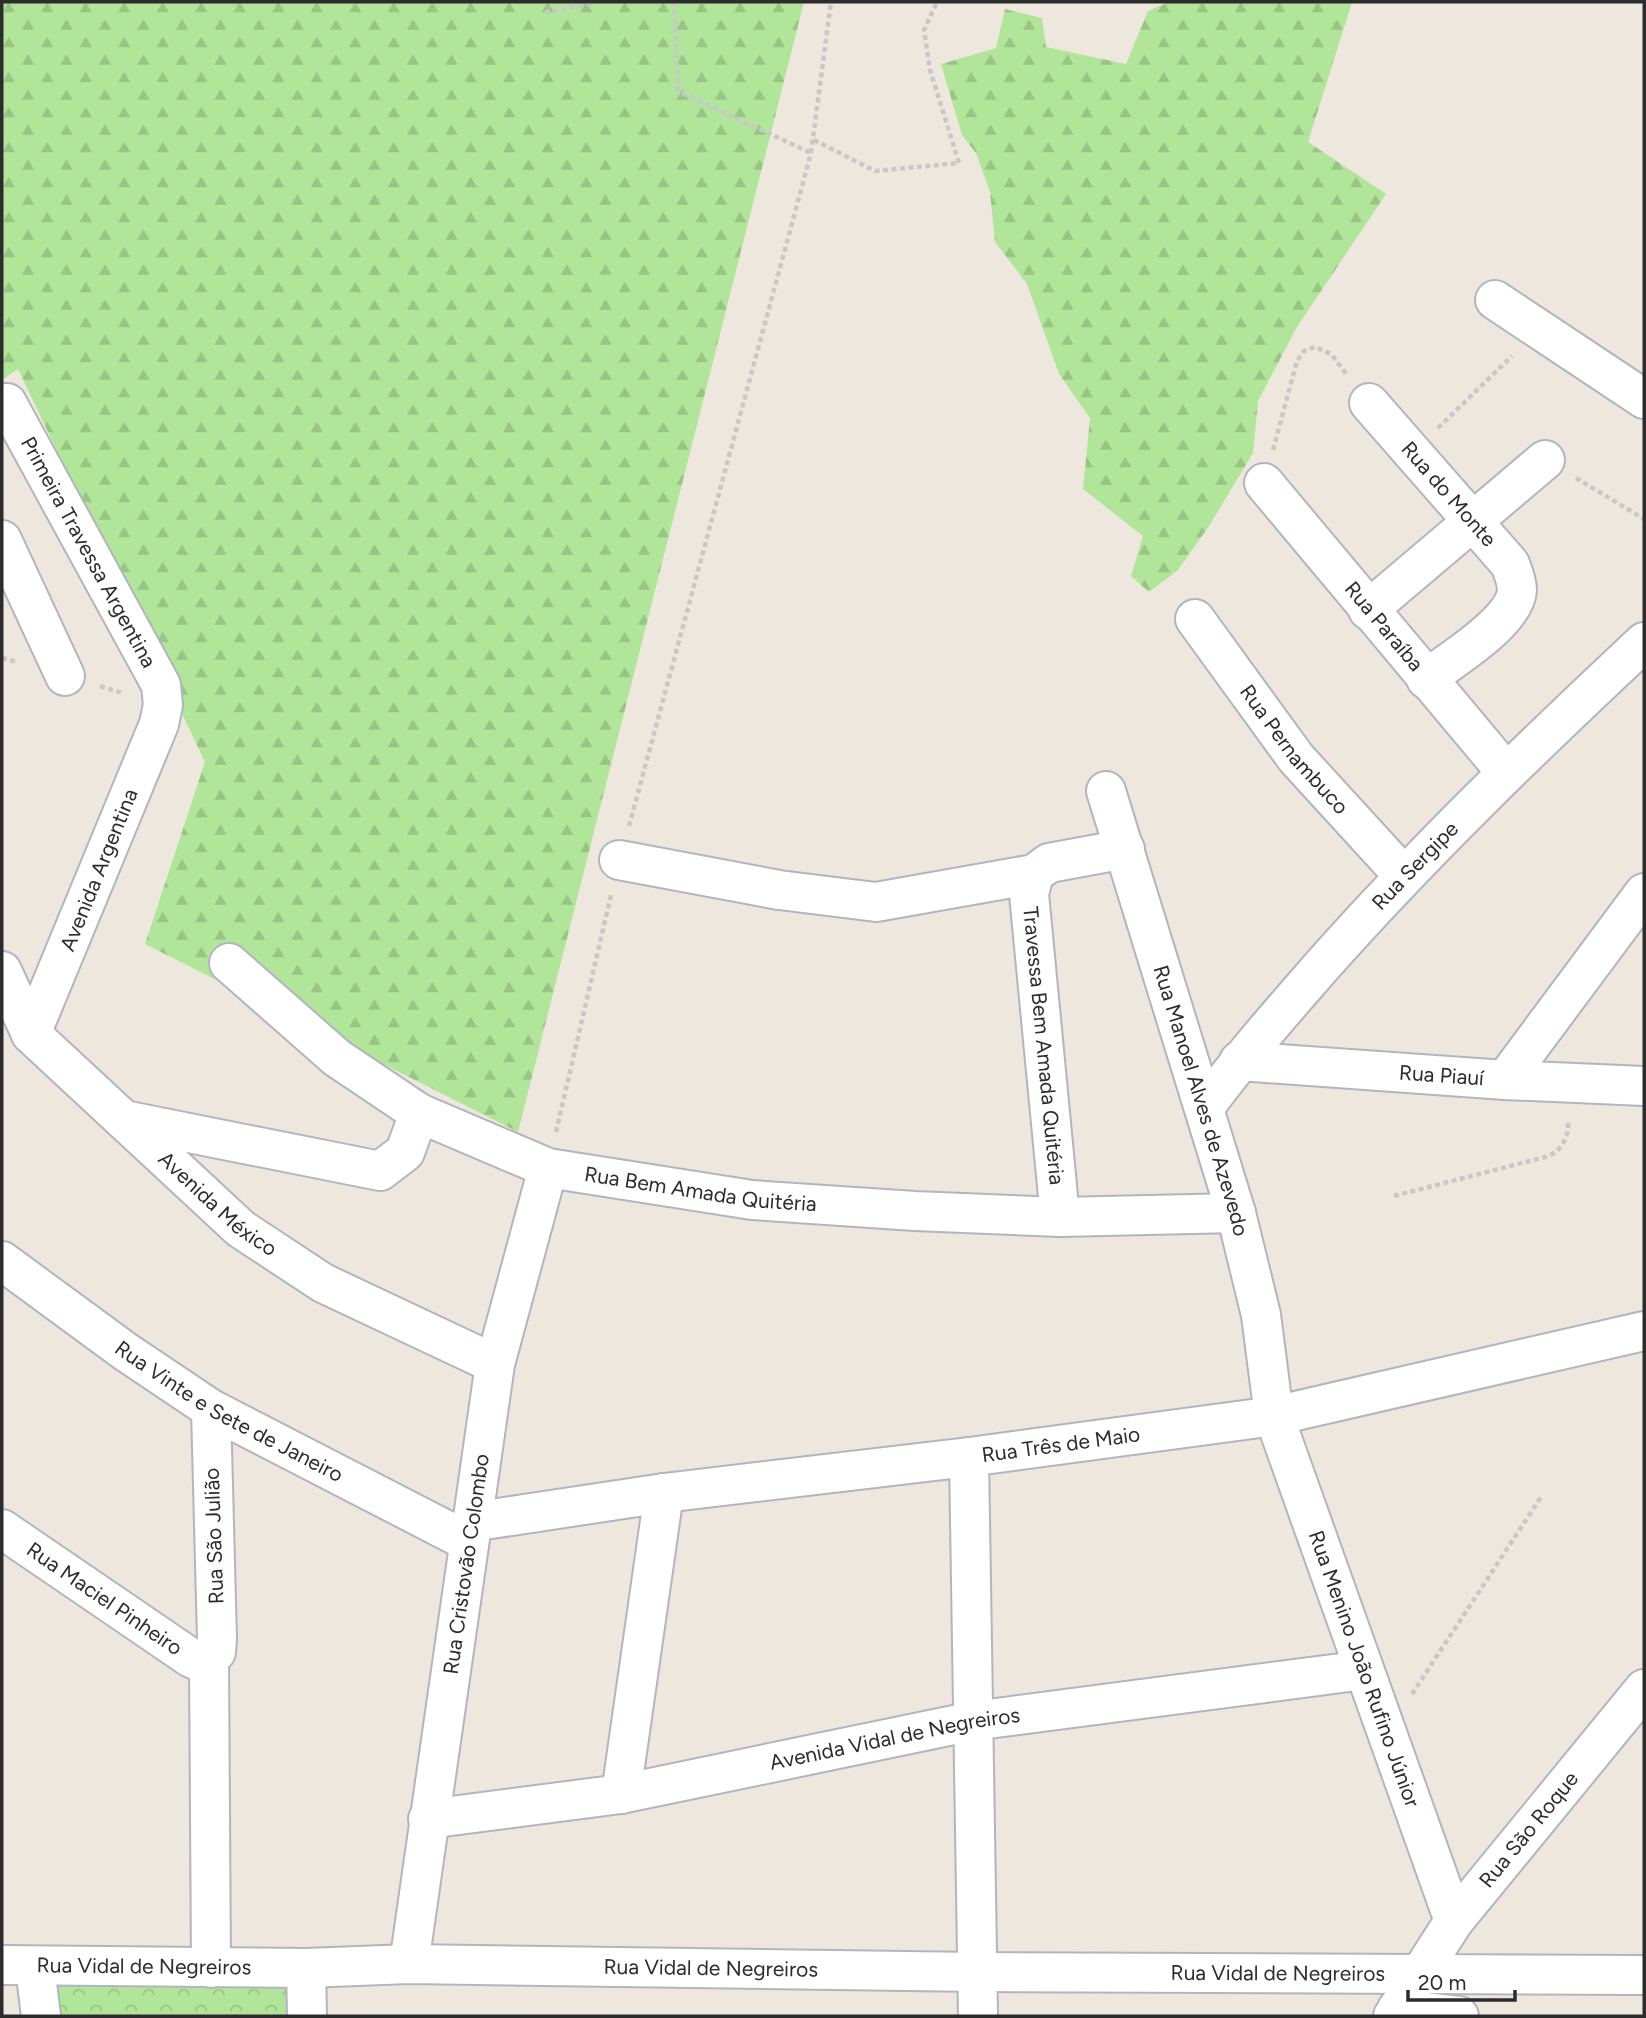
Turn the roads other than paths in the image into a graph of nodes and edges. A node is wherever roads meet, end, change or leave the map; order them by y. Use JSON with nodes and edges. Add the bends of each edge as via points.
{"nodes":[{"id":1,"x":1495,"y":300,"type":"dead end"},
{"id":2,"x":1644,"y":399,"type":"edge"},
{"id":3,"x":7,"y":402,"type":"dead end"},
{"id":4,"x":1369,"y":403,"type":"road end"},
{"id":5,"x":1545,"y":460,"type":"road end"},
{"id":6,"x":1264,"y":483,"type":"road end"},
{"id":7,"x":1474,"y":523,"type":"junction"},
{"id":8,"x":2,"y":540,"type":"edge"},
{"id":9,"x":1368,"y":610,"type":"junction"},
{"id":10,"x":1195,"y":619,"type":"dead end"},
{"id":11,"x":1644,"y":642,"type":"edge"},
{"id":12,"x":65,"y":676,"type":"dead end"},
{"id":13,"x":1426,"y":679,"type":"junction"},
{"id":14,"x":163,"y":705,"type":"joint"},
{"id":15,"x":1505,"y":771,"type":"junction"},
{"id":16,"x":1106,"y":791,"type":"dead end"},
{"id":17,"x":1125,"y":849,"type":"junction"},
{"id":18,"x":619,"y":860,"type":"road end"},
{"id":19,"x":1034,"y":874,"type":"junction"},
{"id":20,"x":1403,"y":875,"type":"junction"},
{"id":21,"x":1639,"y":914,"type":"edge"},
{"id":22,"x":229,"y":963,"type":"dead end"},
{"id":23,"x":2,"y":971,"type":"edge"},
{"id":24,"x":32,"y":1034,"type":"junction"},
{"id":25,"x":1239,"y":1061,"type":"junction"},
{"id":26,"x":1505,"y":1080,"type":"junction"},
{"id":27,"x":1644,"y":1086,"type":"edge"},
{"id":28,"x":1205,"y":1107,"type":"junction"},
{"id":29,"x":419,"y":1113,"type":"junction"},
{"id":30,"x":124,"y":1120,"type":"junction"},
{"id":31,"x":548,"y":1168,"type":"junction"},
{"id":32,"x":1236,"y":1213,"type":"junction"},
{"id":33,"x":1060,"y":1217,"type":"junction"},
{"id":34,"x":2,"y":1261,"type":"edge"},
{"id":35,"x":1644,"y":1331,"type":"edge"},
{"id":36,"x":495,"y":1364,"type":"junction"},
{"id":37,"x":211,"y":1409,"type":"junction"},
{"id":38,"x":1274,"y":1416,"type":"junction"},
{"id":39,"x":969,"y":1458,"type":"junction"},
{"id":40,"x":664,"y":1493,"type":"junction"},
{"id":41,"x":2,"y":1529,"type":"edge"},
{"id":42,"x":470,"y":1532,"type":"junction"},
{"id":43,"x":209,"y":1660,"type":"junction"},
{"id":44,"x":1364,"y":1670,"type":"junction"},
{"id":45,"x":1644,"y":1689,"type":"edge"},
{"id":46,"x":972,"y":1721,"type":"junction"},
{"id":47,"x":621,"y":1794,"type":"junction"},
{"id":48,"x":428,"y":1819,"type":"junction"},
{"id":49,"x":1454,"y":1921,"type":"junction"},
{"id":50,"x":409,"y":1964,"type":"junction"},
{"id":51,"x":18,"y":1966,"type":"edge"},
{"id":52,"x":211,"y":1968,"type":"junction"},
{"id":53,"x":306,"y":1968,"type":"junction"},
{"id":54,"x":978,"y":1972,"type":"junction"},
{"id":55,"x":1421,"y":1974,"type":"junction"},
{"id":56,"x":1477,"y":1975,"type":"junction"},
{"id":57,"x":1644,"y":1975,"type":"edge"},
{"id":58,"x":1395,"y":2013,"type":"edge"},
{"id":59,"x":41,"y":2016,"type":"edge"},
{"id":60,"x":307,"y":2016,"type":"edge"},
{"id":61,"x":978,"y":2016,"type":"edge"},
{"id":62,"x":1459,"y":2016,"type":"edge"},
{"id":63,"x":1477,"y":2016,"type":"edge"}],
"edges":[{"from":1,"to":2,"type":"street"},
{"from":3,"to":14,"type":"street","name":"Primeira Travessa Argentina","via":[[161,685]]},
{"from":4,"to":7,"type":"street","name":"Rua do Monte"},
{"from":5,"to":7,"type":"street"},
{"from":6,"to":9,"type":"street","name":"Rua Paraíba"},
{"from":7,"to":9,"type":"street"},
{"from":7,"to":13,"type":"street","name":"Rua do Monte","via":[[1510,564],[1517,590],[1505,618]]},
{"from":8,"to":12,"type":"street"},
{"from":9,"to":13,"type":"street","name":"Rua Paraíba"},
{"from":10,"to":20,"type":"street","name":"Rua Pernambuco","via":[[1296,758]]},
{"from":11,"to":15,"type":"street","name":"Rua Sergipe"},
{"from":13,"to":15,"type":"street","name":"Rua Paraíba"},
{"from":14,"to":24,"type":"street","name":"Avenida Argentina"},
{"from":15,"to":20,"type":"street","name":"Rua Sergipe"},
{"from":16,"to":17,"type":"street","name":"Rua Manoel Alves de Azevedo"},
{"from":17,"to":19,"type":"street","via":[[1049,863]]},
{"from":17,"to":28,"type":"street","name":"Rua Manoel Alves de Azevedo"},
{"from":18,"to":19,"type":"street","via":[[779,890],[876,901]]},
{"from":19,"to":33,"type":"street","name":"Travessa Bem Amada Quitéria","via":[[1029,894]]},
{"from":20,"to":25,"type":"street","name":"Rua Sergipe"},
{"from":21,"to":26,"type":"street"},
{"from":22,"to":29,"type":"street","name":"Rua Bem Amada Quitéria","via":[[337,1058]]},
{"from":23,"to":24,"type":"street","name":"Avenida México"},
{"from":24,"to":30,"type":"street","name":"Avenida México"},
{"from":25,"to":26,"type":"street","name":"Rua Piauí"},
{"from":25,"to":28,"type":"street","name":"Rua Sergipe"},
{"from":26,"to":27,"type":"street","name":"Rua Piauí"},
{"from":28,"to":32,"type":"street","name":"Rua Manoel Alves de Azevedo"},
{"from":29,"to":30,"type":"street","via":[[405,1152],[380,1171]]},
{"from":29,"to":31,"type":"street","name":"Rua Bem Amada Quitéria"},
{"from":30,"to":36,"type":"street","name":"Avenida México","via":[[251,1236],[323,1283]]},
{"from":31,"to":33,"type":"street","name":"Rua Bem Amada Quitéria","via":[[751,1200]]},
{"from":31,"to":36,"type":"street","name":"Rua Cristovão Colombo"},
{"from":32,"to":33,"type":"street","name":"Rua Bem Amada Quitéria"},
{"from":32,"to":38,"type":"street","name":"Rua Manoel Alves de Azevedo","via":[[1261,1315]]},
{"from":34,"to":37,"type":"street","name":"Rua Vinte e Sete de Janeiro"},
{"from":35,"to":38,"type":"street","name":"Rua Três de Maio"},
{"from":36,"to":42,"type":"street","name":"Rua Cristovão Colombo"},
{"from":37,"to":42,"type":"street","name":"Rua Vinte e Sete de Janeiro"},
{"from":37,"to":43,"type":"street","name":"Rua São Julião","via":[[217,1639],[216,1652]]},
{"from":38,"to":39,"type":"street","name":"Rua Três de Maio"},
{"from":38,"to":44,"type":"street","name":"Rua Menino João Rufino Júnior"},
{"from":39,"to":40,"type":"street","name":"Rua Três de Maio"},
{"from":39,"to":46,"type":"street"},
{"from":40,"to":42,"type":"street","name":"Rua Três de Maio"},
{"from":40,"to":47,"type":"street"},
{"from":41,"to":43,"type":"street","name":"Rua Maciel Pinheiro","via":[[191,1658]]},
{"from":42,"to":48,"type":"street","name":"Rua Cristovão Colombo"},
{"from":43,"to":52,"type":"street","name":"Rua São Julião"},
{"from":44,"to":46,"type":"street","name":"Avenida Vidal de Negreiros"},
{"from":44,"to":49,"type":"street","name":"Rua Menino João Rufino Júnior"},
{"from":45,"to":49,"type":"street","name":"Rua São Roque"},
{"from":46,"to":47,"type":"street","name":"Avenida Vidal de Negreiros"},
{"from":46,"to":54,"type":"street"},
{"from":47,"to":48,"type":"street","name":"Avenida Vidal de Negreiros"},
{"from":48,"to":50,"type":"street","name":"Rua Cristovão Colombo"},
{"from":49,"to":55,"type":"street","name":"Rua São Roque"},
{"from":50,"to":53,"type":"street","name":"Rua Vidal de Negreiros"},
{"from":50,"to":54,"type":"street","name":"Rua Vidal de Negreiros"},
{"from":51,"to":52,"type":"street","name":"Rua Vidal de Negreiros"},
{"from":51,"to":59,"type":"street"},
{"from":52,"to":53,"type":"street","name":"Rua Vidal de Negreiros"},
{"from":53,"to":60,"type":"street"},
{"from":54,"to":55,"type":"street","name":"Rua Vidal de Negreiros"},
{"from":54,"to":61,"type":"street"},
{"from":55,"to":56,"type":"street","name":"Rua Vidal de Negreiros"},
{"from":55,"to":58,"type":"street","name":"Rua São Roque"},
{"from":56,"to":57,"type":"street","name":"Rua Vidal de Negreiros"},
{"from":56,"to":63,"type":"street"},
{"from":58,"to":62,"type":"street"}]}
